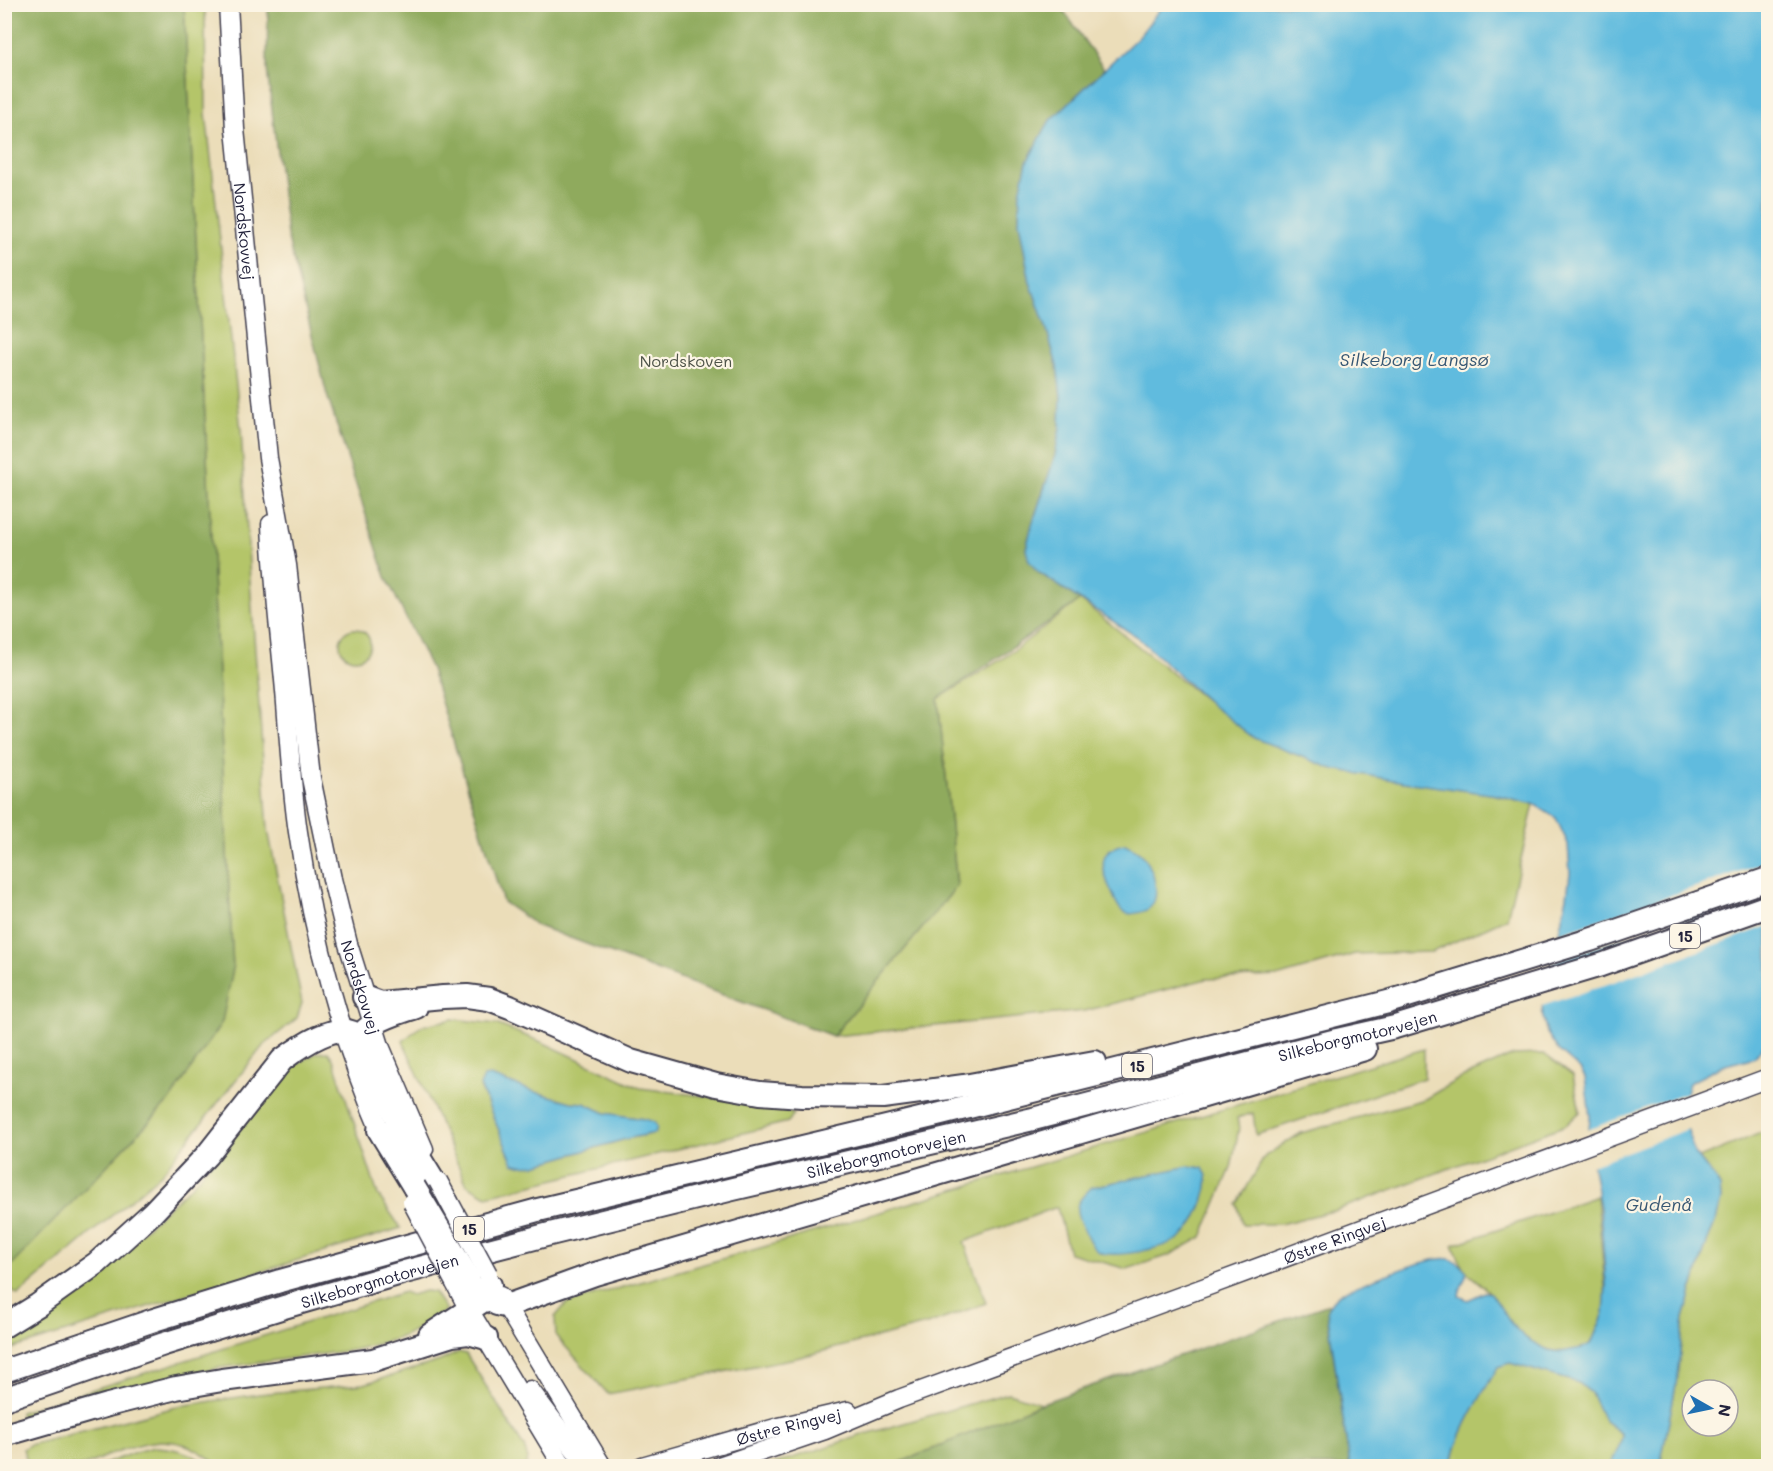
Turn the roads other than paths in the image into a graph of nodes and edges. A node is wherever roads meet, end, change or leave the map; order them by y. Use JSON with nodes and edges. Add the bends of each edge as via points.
{"nodes":[{"id":1,"x":228,"y":4,"type":"edge"},
{"id":2,"x":268,"y":458,"type":"junction"},
{"id":3,"x":1768,"y":879,"type":"edge"},
{"id":4,"x":1768,"y":906,"type":"edge"},
{"id":5,"x":364,"y":997,"type":"junction"},
{"id":6,"x":443,"y":997,"type":"junction"},
{"id":7,"x":1332,"y":1015,"type":"junction"},
{"id":8,"x":1397,"y":1034,"type":"junction"},
{"id":9,"x":357,"y":1038,"type":"junction"},
{"id":10,"x":1768,"y":1078,"type":"edge"},
{"id":11,"x":379,"y":1130,"type":"joint"},
{"id":12,"x":423,"y":1185,"type":"junction"},
{"id":13,"x":463,"y":1228,"type":"joint"},
{"id":14,"x":480,"y":1289,"type":"junction"},
{"id":15,"x":4,"y":1326,"type":"edge"},
{"id":16,"x":486,"y":1338,"type":"junction"},
{"id":17,"x":408,"y":1349,"type":"junction"},
{"id":18,"x":4,"y":1371,"type":"edge"},
{"id":19,"x":4,"y":1399,"type":"edge"},
{"id":20,"x":899,"y":1399,"type":"junction"},
{"id":21,"x":779,"y":1427,"type":"junction"},
{"id":22,"x":4,"y":1435,"type":"edge"},
{"id":23,"x":563,"y":1467,"type":"edge"},
{"id":24,"x":587,"y":1467,"type":"edge"},
{"id":25,"x":602,"y":1467,"type":"edge"},
{"id":26,"x":642,"y":1467,"type":"edge"},
{"id":27,"x":682,"y":1467,"type":"edge"},
{"id":28,"x":719,"y":1467,"type":"edge"}],
"edges":[{"from":1,"to":2,"type":"street","name":"Nordskovvej","via":[[236,140]]},
{"from":2,"to":5,"type":"street","name":"Nordskovvej","via":[[287,566],[311,778],[332,879]]},
{"from":2,"to":9,"type":"street","name":"Nordskovvej","via":[[272,568],[298,833],[329,981]]},
{"from":3,"to":7,"type":"highway","name":"Silkeborgmotorvejen","number":"15","via":[[1590,940],[1388,1002]]},
{"from":4,"to":8,"type":"highway","number":"15","via":[[1456,1022]]},
{"from":5,"to":6,"type":"highway","via":[[380,1003]]},
{"from":5,"to":9,"type":"street","name":"Nordskovvej"},
{"from":6,"to":7,"type":"highway","via":[[489,999],[631,1061],[716,1085],[802,1096],[883,1097],[964,1086]]},
{"from":6,"to":9,"type":"highway"},
{"from":7,"to":18,"type":"highway","name":"Silkeborgmotorvejen","number":"15","via":[[1138,1066],[538,1210],[280,1281]]},
{"from":8,"to":14,"type":"highway","via":[[1340,1055],[595,1274]]},
{"from":8,"to":19,"type":"highway","name":"Silkeborgmotorvejen","number":"15","via":[[1337,1040],[1033,1119],[416,1269],[175,1341]]},
{"from":9,"to":11,"type":"street","name":"Nordskovvej"},
{"from":9,"to":12,"type":"highway","via":[[401,1128]]},
{"from":9,"to":15,"type":"highway","via":[[313,1039],[282,1060],[207,1155],[152,1213],[97,1263]]},
{"from":10,"to":20,"type":"street","name":"Østre Ringvej"},
{"from":11,"to":12,"type":"highway"},
{"from":12,"to":13,"type":"highway","bridge":true},
{"from":12,"to":14,"type":"highway","bridge":true},
{"from":13,"to":14,"type":"street","bridge":true},
{"from":14,"to":16,"type":"street"},
{"from":14,"to":17,"type":"highway"},
{"from":14,"to":25,"type":"street"},
{"from":16,"to":17,"type":"highway","via":[[468,1333],[452,1335]]},
{"from":16,"to":23,"type":"street"},
{"from":16,"to":24,"type":"street"},
{"from":17,"to":22,"type":"highway","via":[[353,1364],[176,1388]]},
{"from":20,"to":21,"type":"street","name":"Østre Ringvej"},
{"from":20,"to":28,"type":"street","name":"Østre Ringvej"},
{"from":21,"to":26,"type":"street","name":"Østre Ringvej"},
{"from":21,"to":27,"type":"street"}]}
